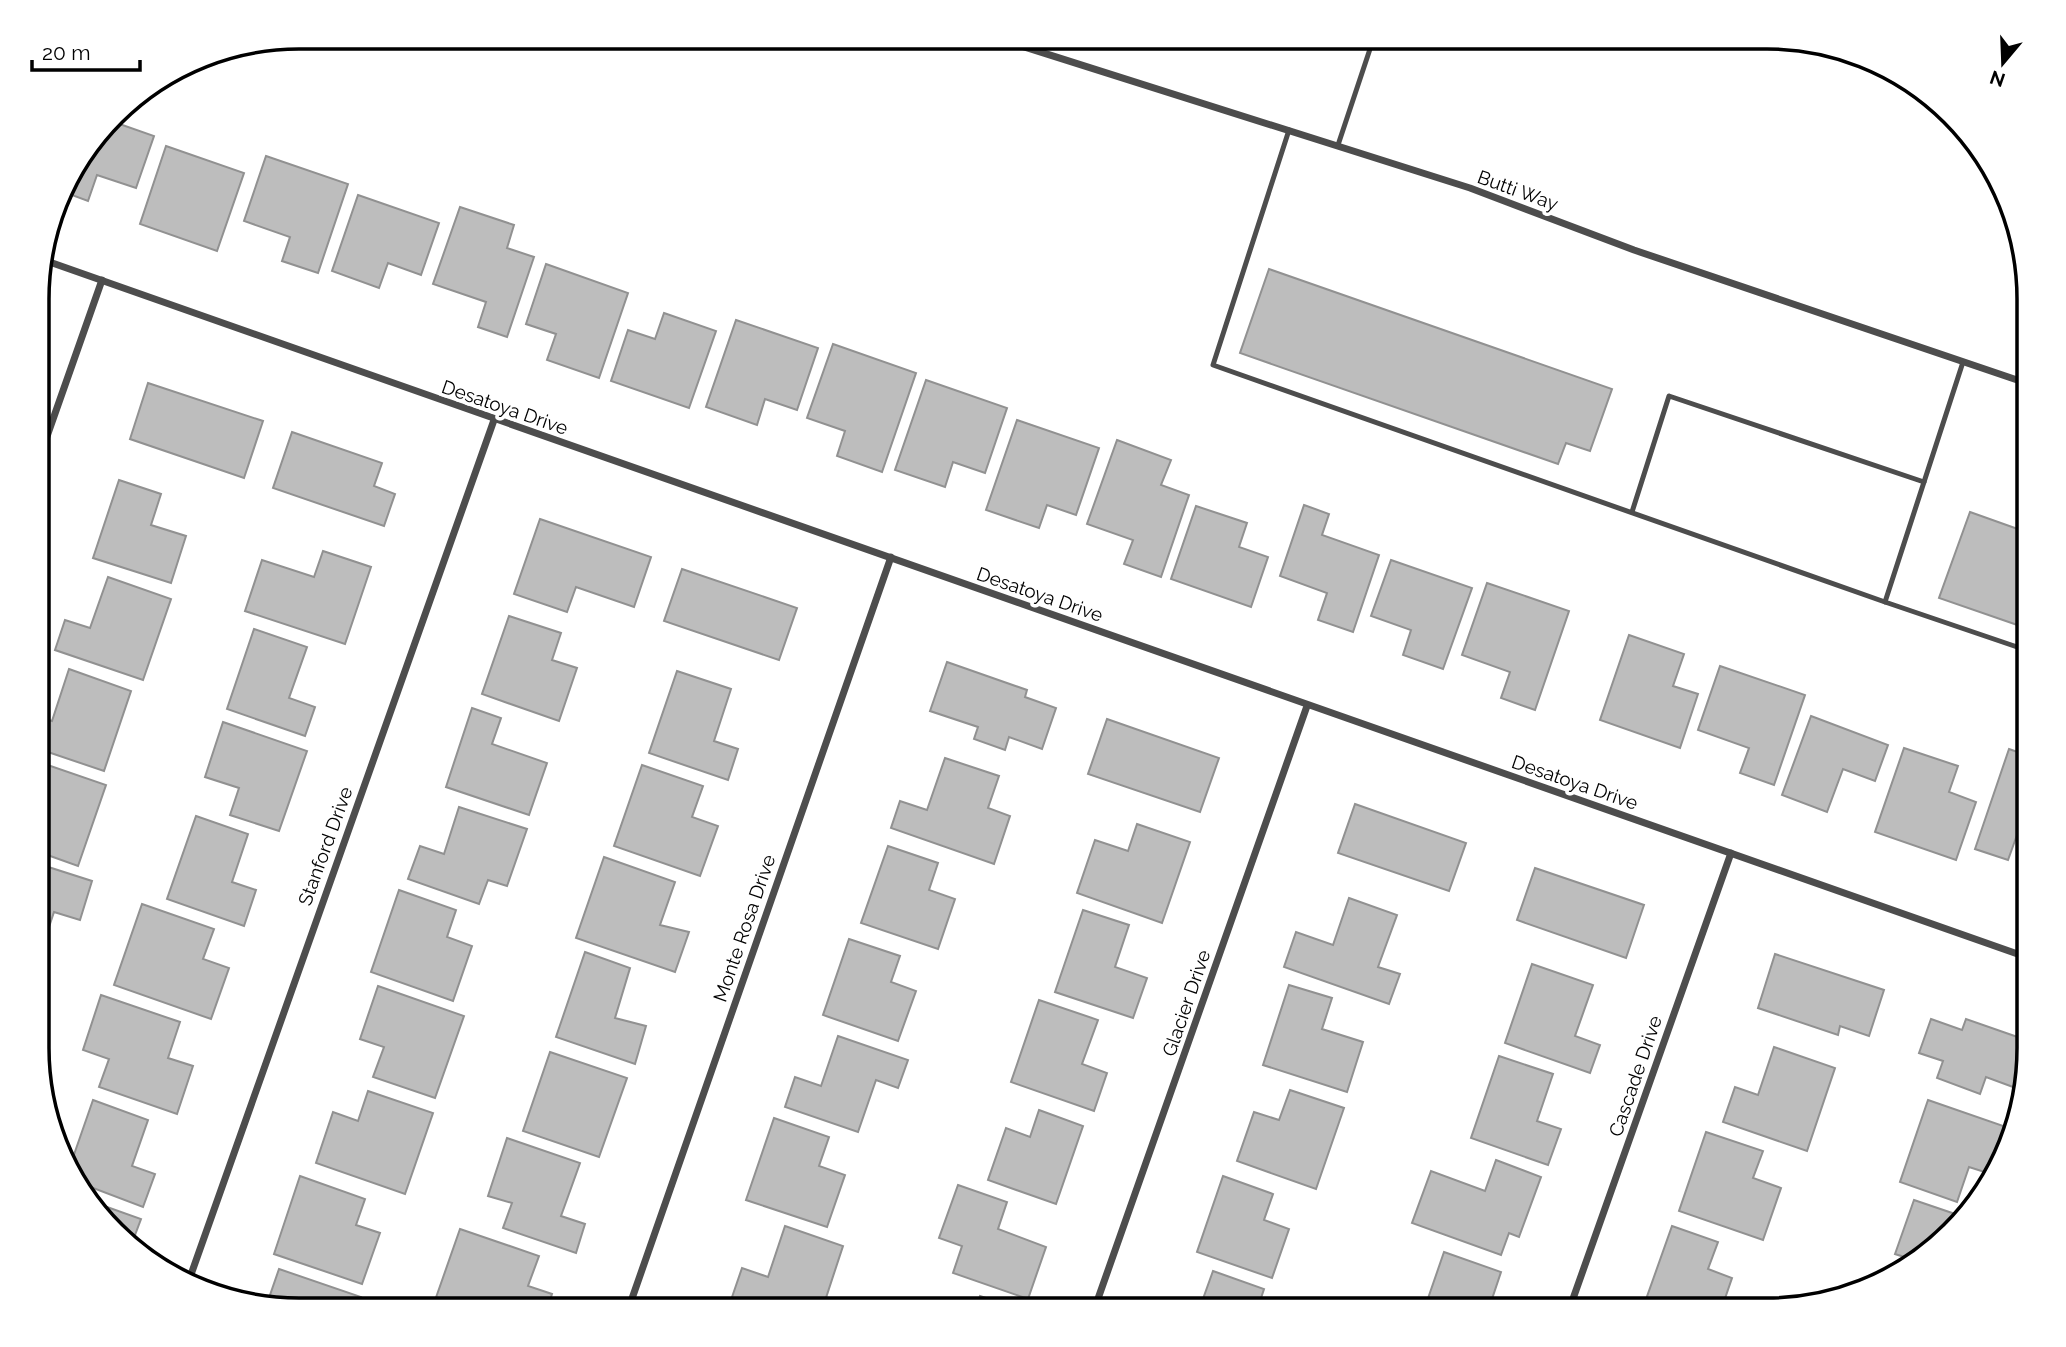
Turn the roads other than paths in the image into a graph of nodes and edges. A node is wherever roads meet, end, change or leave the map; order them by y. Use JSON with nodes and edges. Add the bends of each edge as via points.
{"nodes":[{"id":1,"x":1031,"y":49,"type":"edge"},
{"id":2,"x":1370,"y":49,"type":"edge"},
{"id":3,"x":1289,"y":130,"type":"junction"},
{"id":4,"x":1338,"y":145,"type":"junction"},
{"id":5,"x":52,"y":263,"type":"edge"},
{"id":6,"x":102,"y":280,"type":"junction"},
{"id":7,"x":1963,"y":362,"type":"junction"},
{"id":8,"x":2016,"y":380,"type":"edge"},
{"id":9,"x":494,"y":420,"type":"junction"},
{"id":10,"x":49,"y":431,"type":"edge"},
{"id":11,"x":1924,"y":482,"type":"junction"},
{"id":12,"x":1632,"y":512,"type":"junction"},
{"id":13,"x":891,"y":557,"type":"junction"},
{"id":14,"x":1885,"y":601,"type":"junction"},
{"id":15,"x":2016,"y":647,"type":"edge"},
{"id":16,"x":1307,"y":706,"type":"junction"},
{"id":17,"x":1731,"y":853,"type":"junction"},
{"id":18,"x":2017,"y":954,"type":"edge"},
{"id":19,"x":191,"y":1274,"type":"edge"},
{"id":20,"x":632,"y":1298,"type":"edge"},
{"id":21,"x":1098,"y":1298,"type":"edge"},
{"id":22,"x":1573,"y":1298,"type":"edge"}],
"edges":[{"from":1,"to":3,"type":"street","name":"Butti Way"},
{"from":2,"to":4,"type":"lane"},
{"from":3,"to":4,"type":"street","name":"Butti Way"},
{"from":3,"to":12,"type":"lane","via":[[1213,365]]},
{"from":4,"to":7,"type":"street","name":"Butti Way"},
{"from":5,"to":6,"type":"street","name":"Desatoya Drive"},
{"from":6,"to":9,"type":"street","name":"Desatoya Drive"},
{"from":6,"to":10,"type":"street"},
{"from":7,"to":8,"type":"street","name":"Butti Way"},
{"from":7,"to":11,"type":"lane"},
{"from":9,"to":13,"type":"street","name":"Desatoya Drive"},
{"from":9,"to":19,"type":"street","name":"Stanford Drive"},
{"from":11,"to":12,"type":"lane","via":[[1669,396]]},
{"from":11,"to":14,"type":"lane"},
{"from":12,"to":14,"type":"lane"},
{"from":13,"to":16,"type":"street","name":"Desatoya Drive"},
{"from":13,"to":20,"type":"street","name":"Monte Rosa Drive"},
{"from":14,"to":15,"type":"lane"},
{"from":16,"to":17,"type":"street","name":"Desatoya Drive"},
{"from":16,"to":21,"type":"street","name":"Glacier Drive"},
{"from":17,"to":18,"type":"street","name":"Desatoya Drive"},
{"from":17,"to":22,"type":"street","name":"Cascade Drive"}]}
